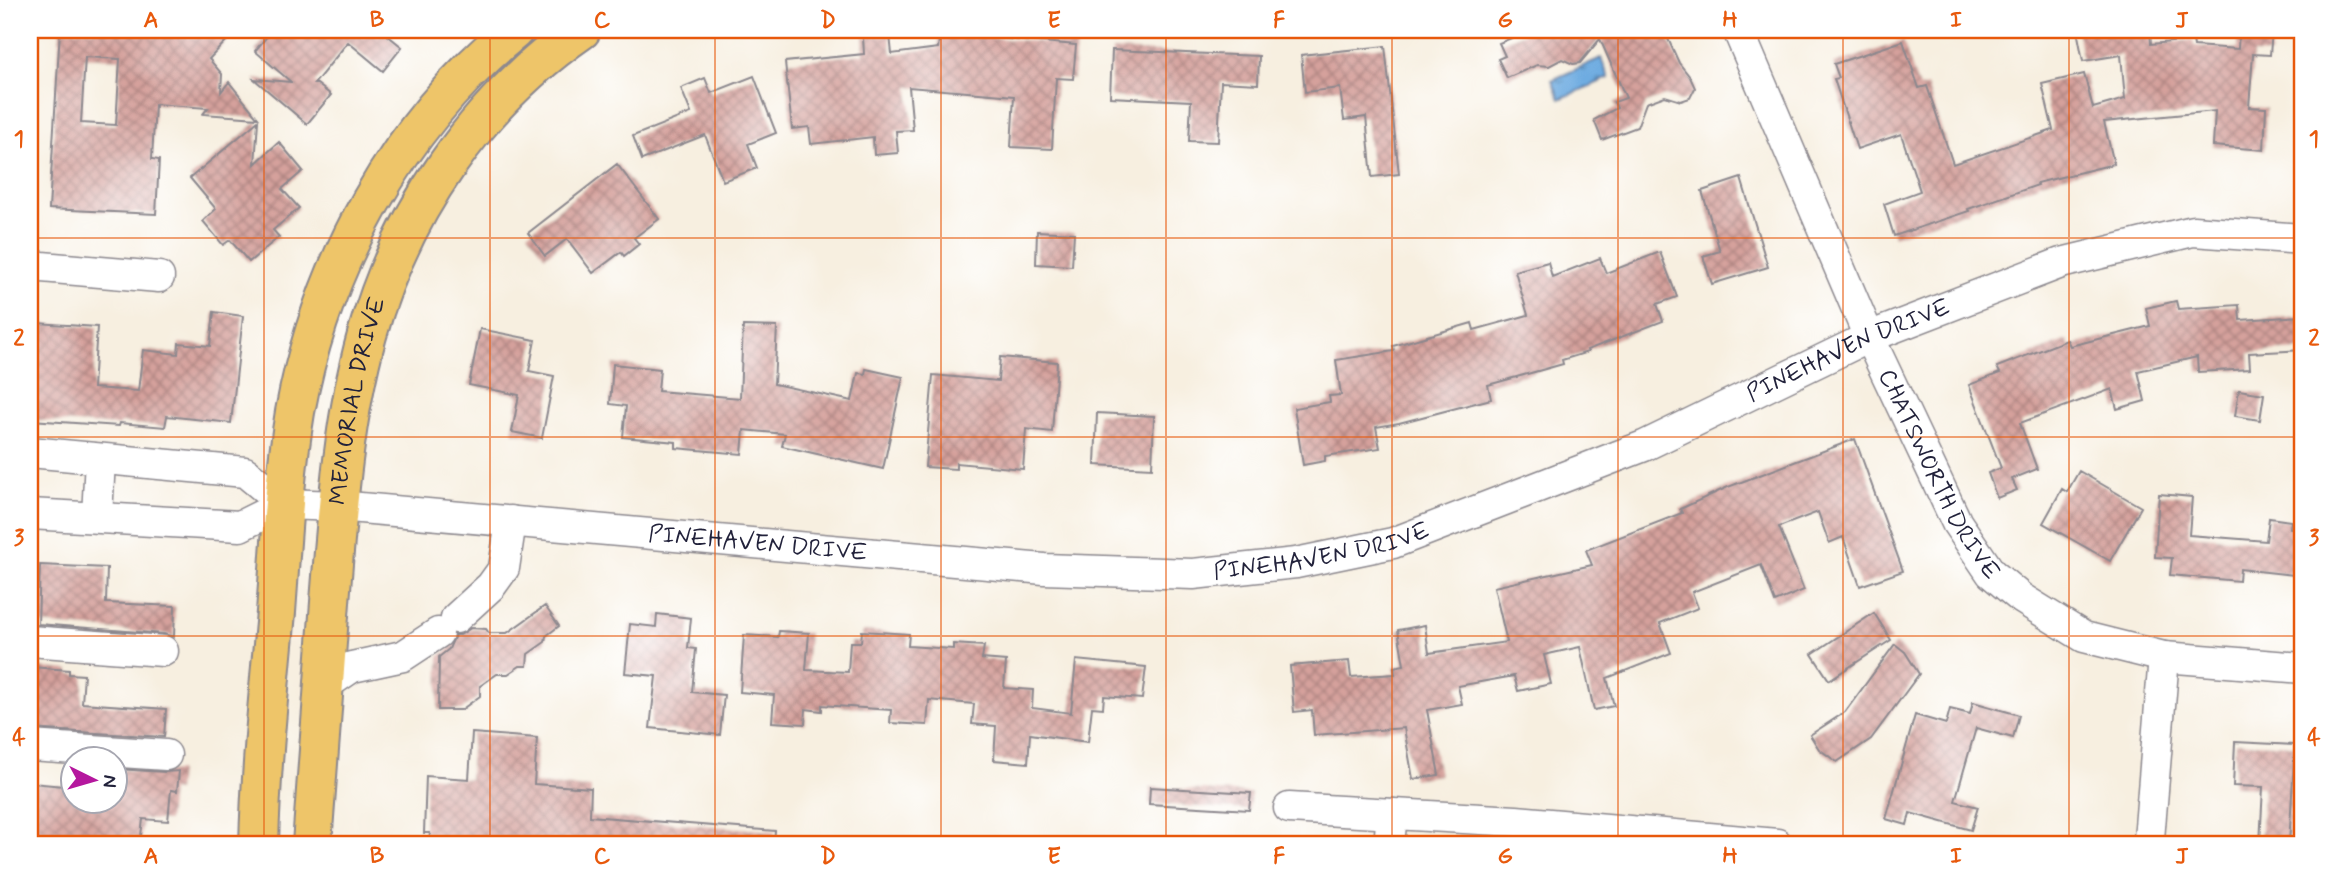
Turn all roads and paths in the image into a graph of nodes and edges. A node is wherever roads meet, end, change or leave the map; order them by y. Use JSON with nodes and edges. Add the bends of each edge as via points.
{"nodes":[{"id":1,"x":514,"y":30,"type":"edge"},
{"id":2,"x":581,"y":30,"type":"edge"},
{"id":3,"x":1738,"y":30,"type":"edge"},
{"id":4,"x":2303,"y":239,"type":"edge"},
{"id":5,"x":30,"y":266,"type":"edge"},
{"id":6,"x":159,"y":277,"type":"dead end"},
{"id":7,"x":1869,"y":337,"type":"junction"},
{"id":8,"x":30,"y":452,"type":"edge"},
{"id":9,"x":100,"y":460,"type":"junction"},
{"id":10,"x":284,"y":504,"type":"junction"},
{"id":11,"x":338,"y":506,"type":"junction"},
{"id":12,"x":30,"y":514,"type":"edge"},
{"id":13,"x":97,"y":516,"type":"junction"},
{"id":14,"x":511,"y":521,"type":"junction"},
{"id":15,"x":30,"y":641,"type":"edge"},
{"id":16,"x":163,"y":651,"type":"dead end"},
{"id":17,"x":2165,"y":657,"type":"junction"},
{"id":18,"x":2303,"y":668,"type":"edge"},
{"id":19,"x":324,"y":686,"type":"junction"},
{"id":20,"x":30,"y":746,"type":"edge"},
{"id":21,"x":166,"y":755,"type":"dead end"},
{"id":22,"x":1289,"y":808,"type":"dead end"},
{"id":23,"x":1392,"y":814,"type":"junction"},
{"id":24,"x":1630,"y":837,"type":"edge"},
{"id":25,"x":2149,"y":839,"type":"dead end"},
{"id":26,"x":259,"y":844,"type":"edge"},
{"id":27,"x":312,"y":844,"type":"edge"},
{"id":28,"x":1389,"y":844,"type":"edge"},
{"id":29,"x":1763,"y":844,"type":"edge"}],
"edges":[{"from":1,"to":10,"type":"main road","name":"MEMORIAL DRIVE","via":[[443,99],[359,219],[328,289],[310,346],[295,412]]},
{"from":2,"to":11,"type":"main road","name":"MEMORIAL DRIVE","via":[[547,54],[498,100],[454,155],[411,221],[367,335],[351,408]]},
{"from":3,"to":7,"type":"street","name":"CHATSWORTH DRIVE"},
{"from":4,"to":7,"type":"street","name":"PINEHAVEN DRIVE","via":[[2193,231],[2061,263]]},
{"from":5,"to":6,"type":"street"},
{"from":7,"to":14,"type":"street","name":"PINEHAVEN DRIVE","via":[[1644,446],[1394,542],[1296,563],[1194,574],[1044,569]]},
{"from":7,"to":17,"type":"street","name":"CHATSWORTH DRIVE","via":[[1957,523],[1991,573],[2021,598],[2084,637]]},
{"from":8,"to":9,"type":"street"},
{"from":9,"to":10,"type":"street","via":[[245,472]]},
{"from":9,"to":13,"type":"street"},
{"from":10,"to":11,"type":"street","name":"PINEHAVEN DRIVE"},
{"from":10,"to":13,"type":"street","via":[[240,526]]},
{"from":10,"to":26,"type":"main road","name":"MEMORIAL DRIVE"},
{"from":11,"to":14,"type":"street","name":"PINEHAVEN DRIVE"},
{"from":11,"to":19,"type":"main road","name":"MEMORIAL DRIVE"},
{"from":12,"to":13,"type":"street"},
{"from":14,"to":19,"type":"street","via":[[504,568],[447,626],[403,656],[352,667]]},
{"from":15,"to":16,"type":"street"},
{"from":17,"to":18,"type":"street","name":"CHATSWORTH DRIVE"},
{"from":17,"to":25,"type":"street"},
{"from":19,"to":27,"type":"main road","name":"MEMORIAL DRIVE"},
{"from":20,"to":21,"type":"street"},
{"from":22,"to":23,"type":"street"},
{"from":23,"to":24,"type":"street"},
{"from":23,"to":28,"type":"street"},
{"from":24,"to":29,"type":"street"}]}
